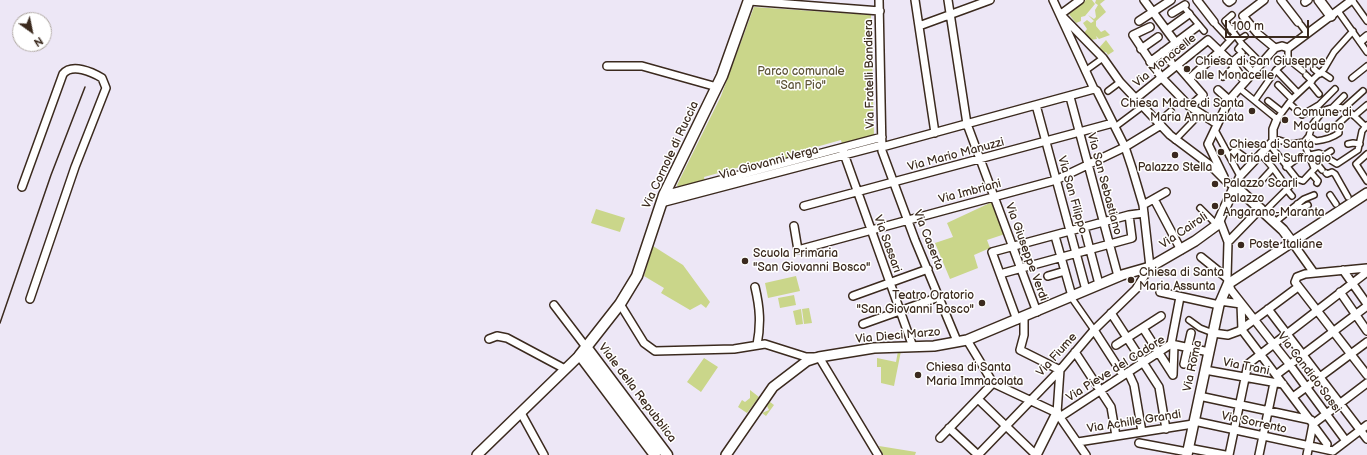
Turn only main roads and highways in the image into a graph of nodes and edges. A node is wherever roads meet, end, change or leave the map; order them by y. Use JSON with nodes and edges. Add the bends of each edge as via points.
{"nodes":[{"id":1,"x":749,"y":1,"type":"edge"},
{"id":2,"x":583,"y":351,"type":"junction"},
{"id":3,"x":656,"y":455,"type":"edge"},
{"id":4,"x":667,"y":455,"type":"edge"}],
"edges":[{"from":1,"to":2,"type":"main road","name":"Via Cornole di Ruccia","via":[[730,58],[663,199],[637,276],[620,304]]},
{"from":2,"to":3,"type":"main road","name":"Viale della Repubblica"},
{"from":2,"to":4,"type":"main road","name":"Viale della Repubblica"}]}
